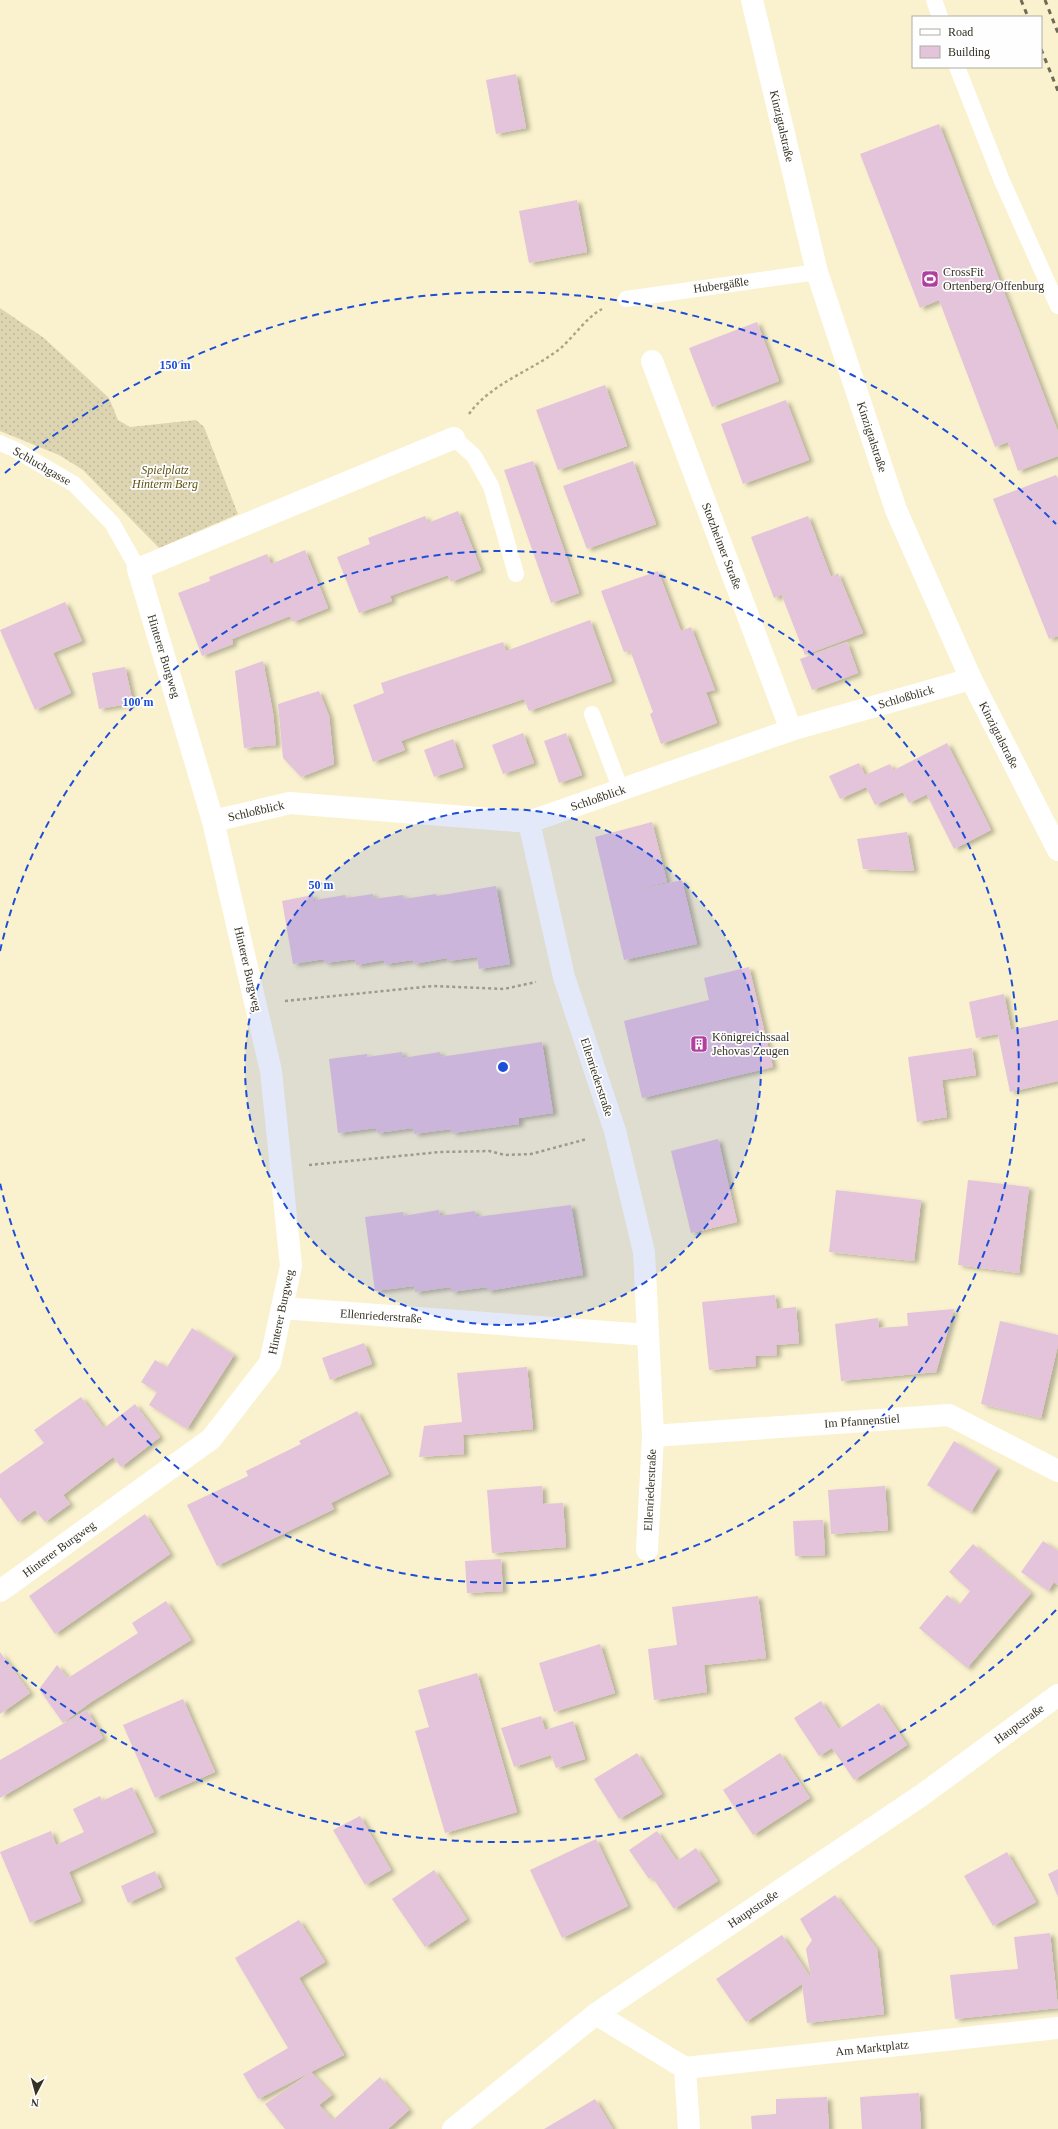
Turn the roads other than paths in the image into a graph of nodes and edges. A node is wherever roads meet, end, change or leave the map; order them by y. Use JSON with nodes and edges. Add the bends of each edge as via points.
{"nodes":[{"id":1,"x":752,"y":0,"type":"edge"},
{"id":2,"x":934,"y":0,"type":"edge"},
{"id":3,"x":940,"y":16,"type":"edge"},
{"id":4,"x":957,"y":68,"type":"edge"},
{"id":5,"x":817,"y":272,"type":"junction"},
{"id":6,"x":626,"y":299,"type":"road end"},
{"id":7,"x":1058,"y":306,"type":"edge"},
{"id":8,"x":652,"y":361,"type":"dead end"},
{"id":9,"x":454,"y":438,"type":"joint"},
{"id":10,"x":0,"y":443,"type":"edge"},
{"id":11,"x":138,"y":569,"type":"junction"},
{"id":12,"x":516,"y":574,"type":"dead end"},
{"id":13,"x":971,"y":679,"type":"junction"},
{"id":14,"x":592,"y":714,"type":"dead end"},
{"id":15,"x":791,"y":730,"type":"junction"},
{"id":16,"x":621,"y":790,"type":"junction"},
{"id":17,"x":213,"y":821,"type":"junction"},
{"id":18,"x":529,"y":822,"type":"junction"},
{"id":19,"x":1058,"y":850,"type":"edge"},
{"id":20,"x":282,"y":1308,"type":"junction"},
{"id":21,"x":648,"y":1335,"type":"junction"},
{"id":22,"x":652,"y":1436,"type":"junction"},
{"id":23,"x":1058,"y":1471,"type":"edge"},
{"id":24,"x":647,"y":1550,"type":"dead end"},
{"id":25,"x":0,"y":1591,"type":"edge"},
{"id":26,"x":1058,"y":1695,"type":"edge"},
{"id":27,"x":596,"y":2014,"type":"junction"},
{"id":28,"x":1058,"y":2028,"type":"edge"},
{"id":29,"x":685,"y":2068,"type":"junction"},
{"id":30,"x":453,"y":2129,"type":"edge"},
{"id":31,"x":689,"y":2129,"type":"edge"}],
"edges":[{"from":1,"to":5,"type":"street","name":"Kinzigtalstraße"},
{"from":2,"to":3,"type":"lane"},
{"from":4,"to":7,"type":"lane","via":[[1002,181]]},
{"from":5,"to":6,"type":"lane","name":"Hubergäßle"},
{"from":5,"to":13,"type":"street","name":"Kinzigtalstraße","via":[[896,510]]},
{"from":8,"to":15,"type":"street","name":"Stotzheimer Straße"},
{"from":9,"to":11,"type":"street"},
{"from":9,"to":12,"type":"lane","via":[[474,456],[491,486]]},
{"from":10,"to":11,"type":"lane","name":"Schluchgasse","via":[[74,484],[112,523]]},
{"from":11,"to":17,"type":"street","name":"Hinterer Burgweg"},
{"from":13,"to":15,"type":"street","name":"Schloßblick"},
{"from":13,"to":19,"type":"street","name":"Kinzigtalstraße"},
{"from":14,"to":16,"type":"lane"},
{"from":15,"to":16,"type":"street","name":"Schloßblick"},
{"from":16,"to":18,"type":"street","name":"Schloßblick"},
{"from":17,"to":18,"type":"street","name":"Schloßblick","via":[[290,803]]},
{"from":17,"to":20,"type":"street","name":"Hinterer Burgweg","via":[[272,1071],[291,1266]]},
{"from":18,"to":21,"type":"street","name":"Ellenriederstraße","via":[[564,976],[615,1131],[644,1252]]},
{"from":20,"to":21,"type":"street","name":"Ellenriederstraße"},
{"from":20,"to":25,"type":"street","name":"Hinterer Burgweg","via":[[270,1363],[211,1439]]},
{"from":21,"to":22,"type":"street","name":"Ellenriederstraße"},
{"from":22,"to":23,"type":"street","name":"Im Pfannenstiel","via":[[949,1415]]},
{"from":22,"to":24,"type":"street","name":"Ellenriederstraße"},
{"from":26,"to":27,"type":"street","name":"Hauptstraße","via":[[922,1795]]},
{"from":27,"to":29,"type":"street"},
{"from":27,"to":30,"type":"street","name":"Hauptstraße"},
{"from":28,"to":29,"type":"street","name":"Am Marktplatz"},
{"from":29,"to":31,"type":"street"}]}
